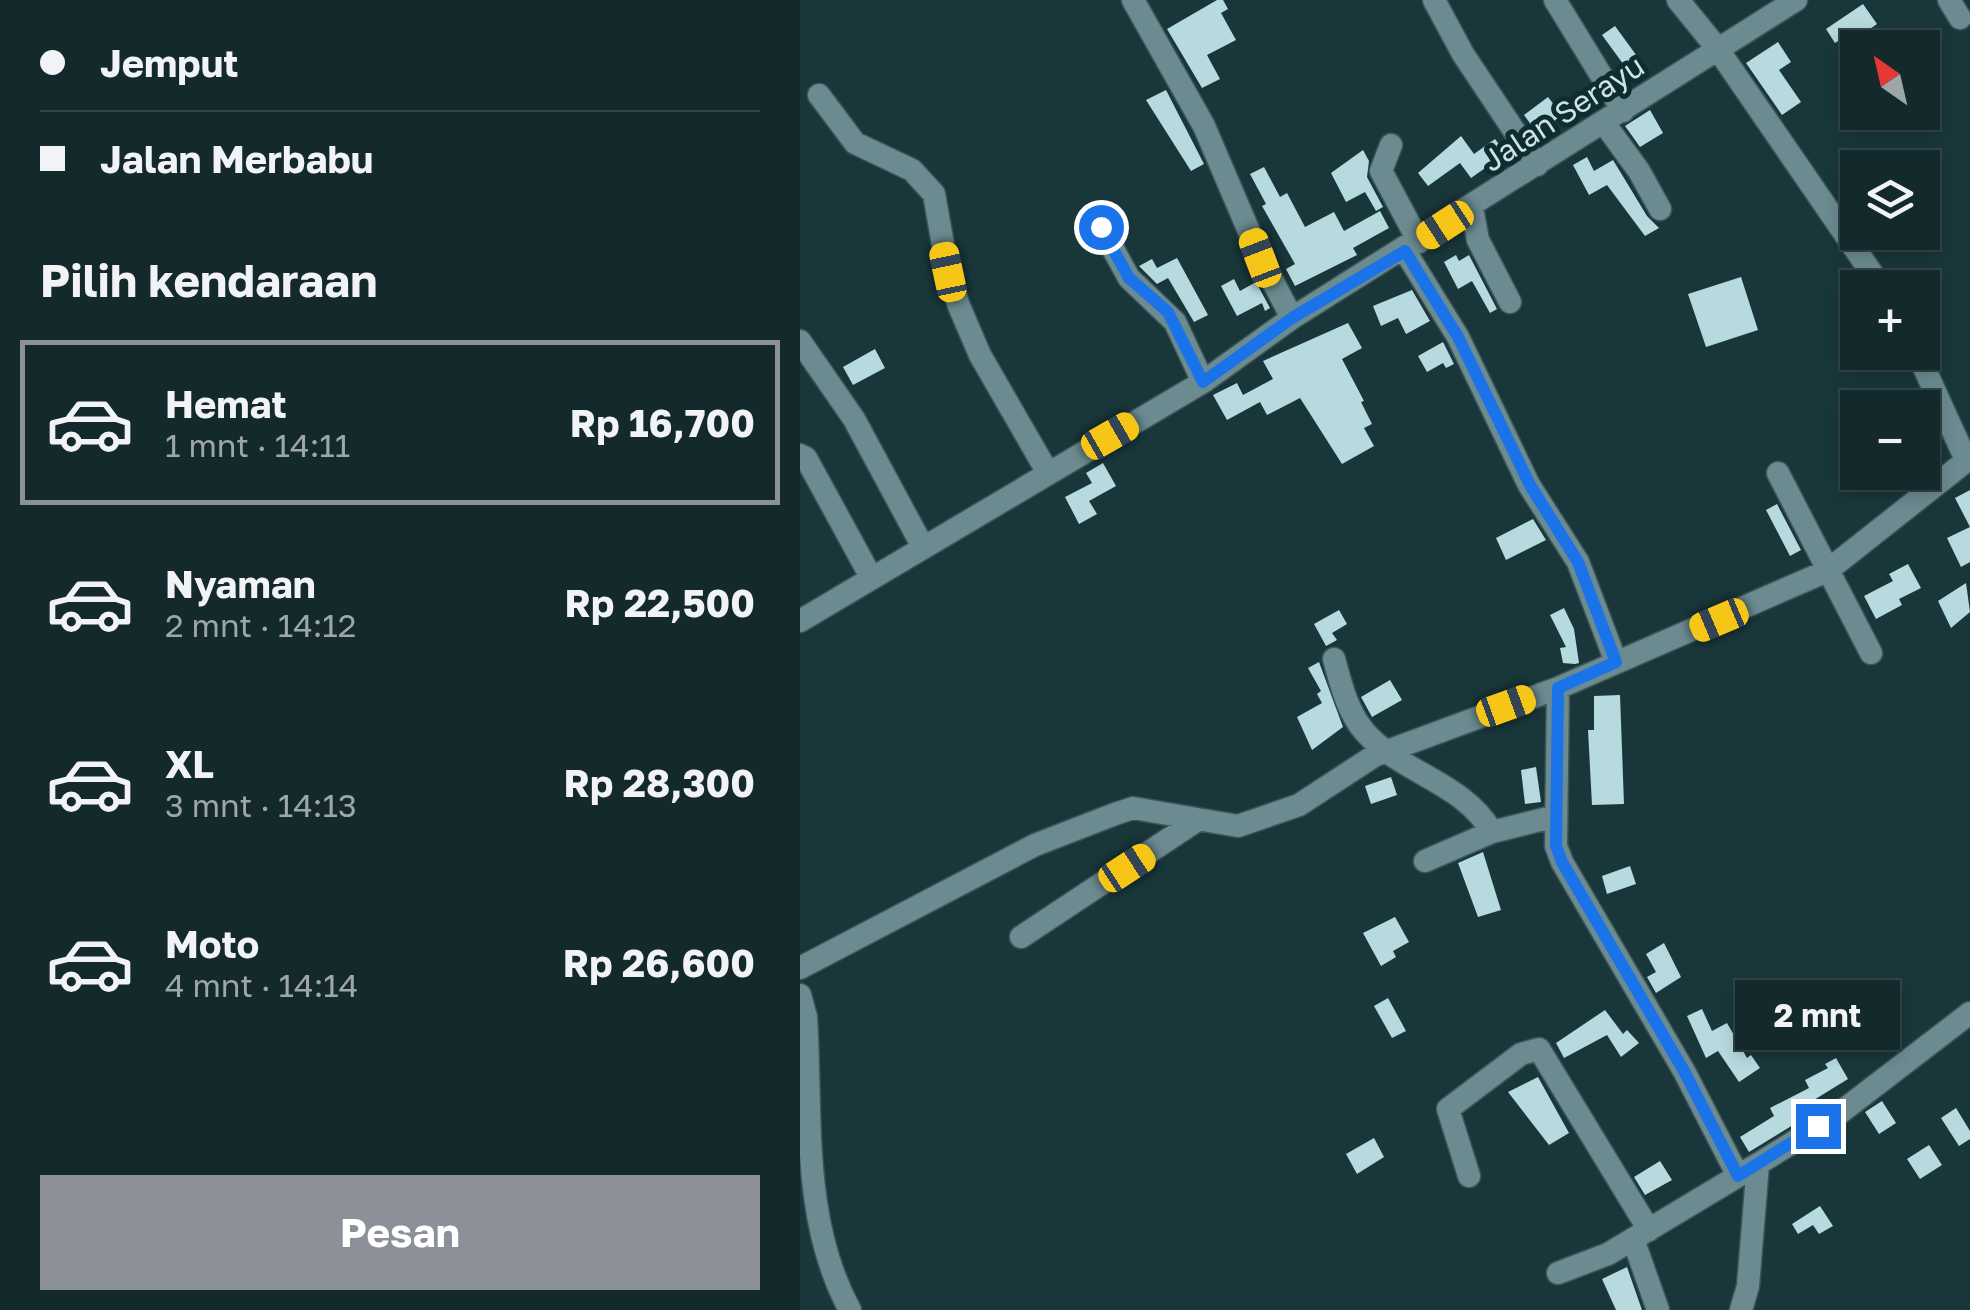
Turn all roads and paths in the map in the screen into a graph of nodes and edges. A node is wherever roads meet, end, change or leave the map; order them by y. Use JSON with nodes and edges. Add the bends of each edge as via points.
{"nodes":[{"id":1,"x":1132,"y":0,"type":"edge"},
{"id":2,"x":1434,"y":0,"type":"edge"},
{"id":3,"x":1555,"y":0,"type":"edge"},
{"id":4,"x":1678,"y":0,"type":"edge"},
{"id":5,"x":1796,"y":0,"type":"edge"},
{"id":6,"x":1717,"y":48,"type":"junction"},
{"id":7,"x":819,"y":96,"type":"dead end"},
{"id":8,"x":1613,"y":117,"type":"junction"},
{"id":9,"x":1391,"y":145,"type":"dead end"},
{"id":10,"x":1537,"y":165,"type":"junction"},
{"id":11,"x":1472,"y":208,"type":"junction"},
{"id":12,"x":1660,"y":210,"type":"dead end"},
{"id":13,"x":1101,"y":227,"type":"dead end"},
{"id":14,"x":1412,"y":247,"type":"junction"},
{"id":15,"x":1870,"y":270,"type":"edge"},
{"id":16,"x":1510,"y":302,"type":"dead end"},
{"id":17,"x":1292,"y":318,"type":"junction"},
{"id":18,"x":800,"y":341,"type":"edge"},
{"id":19,"x":1926,"y":370,"type":"edge"},
{"id":20,"x":1203,"y":382,"type":"junction"},
{"id":21,"x":800,"y":454,"type":"edge"},
{"id":22,"x":1968,"y":459,"type":"edge"},
{"id":23,"x":1048,"y":473,"type":"junction"},
{"id":24,"x":1778,"y":473,"type":"dead end"},
{"id":25,"x":924,"y":547,"type":"junction"},
{"id":26,"x":1827,"y":571,"type":"junction"},
{"id":27,"x":871,"y":578,"type":"junction"},
{"id":28,"x":800,"y":621,"type":"edge"},
{"id":29,"x":1872,"y":653,"type":"dead end"},
{"id":30,"x":1334,"y":659,"type":"dead end"},
{"id":31,"x":1616,"y":662,"type":"junction"},
{"id":32,"x":1558,"y":688,"type":"junction"},
{"id":33,"x":1386,"y":751,"type":"junction"},
{"id":34,"x":1556,"y":816,"type":"junction"},
{"id":35,"x":1196,"y":821,"type":"junction"},
{"id":36,"x":1492,"y":832,"type":"junction"},
{"id":37,"x":1425,"y":861,"type":"dead end"},
{"id":38,"x":1021,"y":937,"type":"dead end"},
{"id":39,"x":800,"y":968,"type":"edge"},
{"id":40,"x":800,"y":995,"type":"edge"},
{"id":41,"x":1964,"y":1027,"type":"edge"},
{"id":42,"x":1748,"y":1170,"type":"junction"},
{"id":43,"x":1469,"y":1176,"type":"dead end"},
{"id":44,"x":1641,"y":1234,"type":"junction"},
{"id":45,"x":1558,"y":1274,"type":"dead end"},
{"id":46,"x":850,"y":1310,"type":"edge"},
{"id":47,"x":1658,"y":1310,"type":"edge"},
{"id":48,"x":1741,"y":1310,"type":"edge"}],
"edges":[{"from":1,"to":17,"type":"street","via":[[1196,110]]},
{"from":2,"to":10,"type":"street"},
{"from":3,"to":8,"type":"street"},
{"from":4,"to":6,"type":"street"},
{"from":5,"to":6,"type":"street","name":"Jalan Serayu"},
{"from":6,"to":8,"type":"street","name":"Jalan Serayu"},
{"from":6,"to":15,"type":"street"},
{"from":7,"to":23,"type":"street","via":[[855,144],[912,170],[934,194],[948,272],[980,355]]},
{"from":8,"to":10,"type":"street","name":"Jalan Serayu"},
{"from":8,"to":12,"type":"street"},
{"from":9,"to":14,"type":"street","via":[[1381,172]]},
{"from":10,"to":11,"type":"street","name":"Jalan Serayu"},
{"from":11,"to":14,"type":"street","name":"Jalan Serayu"},
{"from":11,"to":16,"type":"street","via":[[1478,240]]},
{"from":13,"to":20,"type":"street","via":[[1129,278],[1168,312]]},
{"from":14,"to":17,"type":"street","name":"Jalan Serayu"},
{"from":14,"to":31,"type":"street","via":[[1530,485],[1578,562]]},
{"from":17,"to":20,"type":"street","name":"Jalan Serayu"},
{"from":18,"to":25,"type":"street","via":[[854,418]]},
{"from":19,"to":22,"type":"street"},
{"from":20,"to":23,"type":"street","name":"Jalan Serayu"},
{"from":21,"to":27,"type":"street"},
{"from":22,"to":26,"type":"street"},
{"from":23,"to":25,"type":"street","name":"Jalan Serayu"},
{"from":24,"to":26,"type":"street"},
{"from":25,"to":27,"type":"street","name":"Jalan Serayu"},
{"from":26,"to":29,"type":"street"},
{"from":26,"to":31,"type":"street"},
{"from":27,"to":28,"type":"street","name":"Jalan Serayu"},
{"from":30,"to":33,"type":"street","via":[[1353,714]]},
{"from":31,"to":32,"type":"street"},
{"from":32,"to":33,"type":"street"},
{"from":32,"to":34,"type":"street"},
{"from":33,"to":35,"type":"street","via":[[1299,805],[1238,826]]},
{"from":33,"to":36,"type":"street","via":[[1468,800]]},
{"from":34,"to":36,"type":"street"},
{"from":34,"to":42,"type":"street","via":[[1562,862]]},
{"from":35,"to":38,"type":"street"},
{"from":35,"to":39,"type":"street","via":[[1134,808],[1075,828]]},
{"from":36,"to":37,"type":"street"},
{"from":40,"to":46,"type":"street","via":[[810,1159],[831,1272]]},
{"from":41,"to":42,"type":"street"},
{"from":42,"to":44,"type":"street"},
{"from":42,"to":48,"type":"street","via":[[1748,1286]]},
{"from":43,"to":44,"type":"street","via":[[1448,1109],[1520,1054],[1539,1049]]},
{"from":44,"to":45,"type":"street"},
{"from":44,"to":47,"type":"street"}]}
